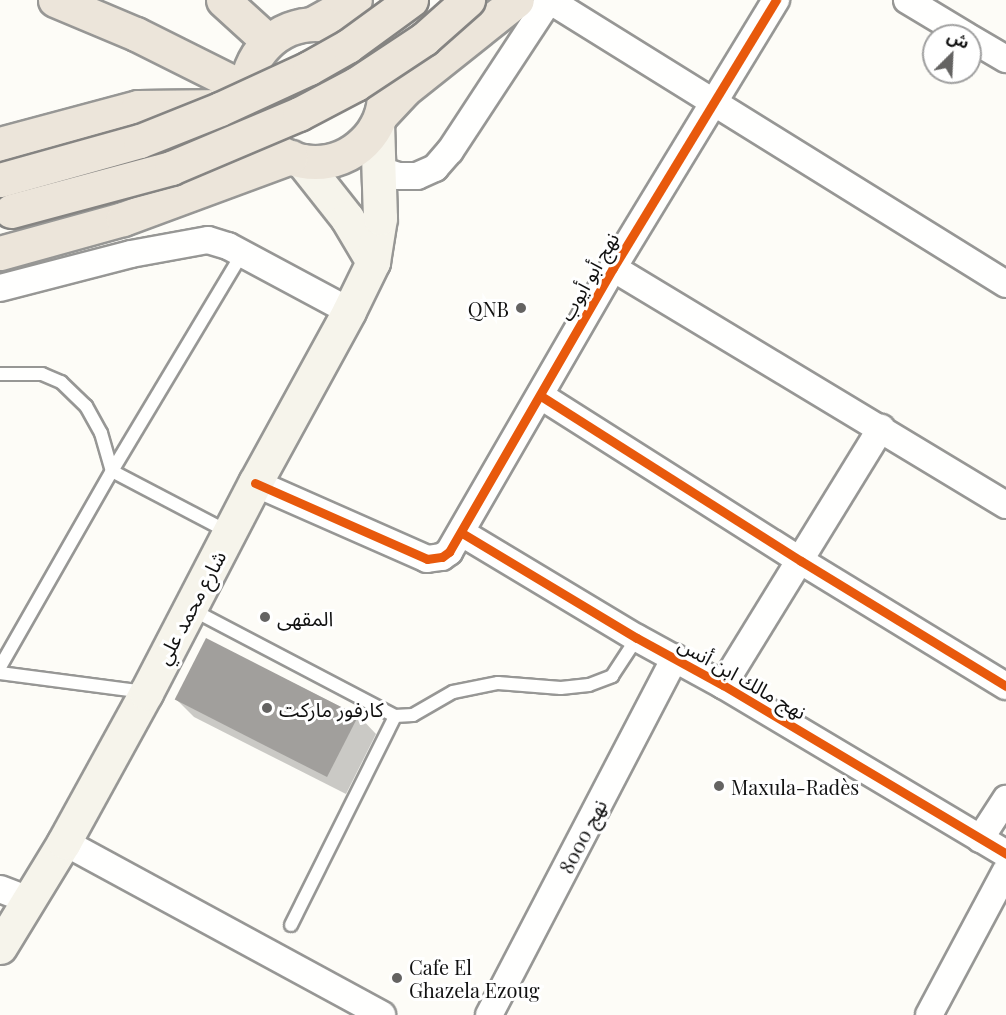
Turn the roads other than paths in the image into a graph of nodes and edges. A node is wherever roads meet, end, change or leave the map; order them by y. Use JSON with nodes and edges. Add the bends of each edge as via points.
{"nodes":[{"id":1,"x":55,"y":0,"type":"edge"},
{"id":2,"x":355,"y":0,"type":"edge"},
{"id":3,"x":411,"y":0,"type":"edge"},
{"id":4,"x":468,"y":0,"type":"edge"},
{"id":5,"x":517,"y":0,"type":"edge"},
{"id":6,"x":549,"y":0,"type":"edge"},
{"id":7,"x":776,"y":0,"type":"edge"},
{"id":8,"x":907,"y":0,"type":"edge"},
{"id":9,"x":228,"y":1,"type":"edge"},
{"id":10,"x":312,"y":24,"type":"junction"},
{"id":11,"x":947,"y":24,"type":"edge"},
{"id":12,"x":267,"y":40,"type":"junction"},
{"id":13,"x":982,"y":45,"type":"edge"},
{"id":14,"x":1006,"y":59,"type":"edge"},
{"id":15,"x":246,"y":97,"type":"junction"},
{"id":16,"x":712,"y":104,"type":"junction"},
{"id":17,"x":379,"y":120,"type":"junction"},
{"id":18,"x":0,"y":144,"type":"edge"},
{"id":19,"x":296,"y":159,"type":"junction"},
{"id":20,"x":380,"y":170,"type":"junction"},
{"id":21,"x":0,"y":180,"type":"edge"},
{"id":22,"x":0,"y":214,"type":"edge"},
{"id":23,"x":0,"y":253,"type":"edge"},
{"id":24,"x":242,"y":254,"type":"junction"},
{"id":25,"x":373,"y":262,"type":"junction"},
{"id":26,"x":613,"y":268,"type":"junction"},
{"id":27,"x":1006,"y":284,"type":"edge"},
{"id":28,"x":0,"y":288,"type":"edge"},
{"id":29,"x":350,"y":311,"type":"junction"},
{"id":30,"x":0,"y":374,"type":"edge"},
{"id":31,"x":541,"y":396,"type":"junction"},
{"id":32,"x":881,"y":428,"type":"junction"},
{"id":33,"x":112,"y":471,"type":"junction"},
{"id":34,"x":255,"y":483,"type":"junction"},
{"id":35,"x":1003,"y":497,"type":"edge"},
{"id":36,"x":229,"y":532,"type":"junction"},
{"id":37,"x":462,"y":532,"type":"junction"},
{"id":38,"x":801,"y":561,"type":"junction"},
{"id":39,"x":190,"y":608,"type":"junction"},
{"id":40,"x":637,"y":638,"type":"junction"},
{"id":41,"x":675,"y":657,"type":"junction"},
{"id":42,"x":0,"y":667,"type":"edge"},
{"id":43,"x":0,"y":673,"type":"edge"},
{"id":44,"x":723,"y":685,"type":"junction"},
{"id":45,"x":1006,"y":686,"type":"edge"},
{"id":46,"x":146,"y":693,"type":"junction"},
{"id":47,"x":395,"y":716,"type":"junction"},
{"id":48,"x":1006,"y":799,"type":"edge"},
{"id":49,"x":980,"y":839,"type":"junction"},
{"id":50,"x":64,"y":842,"type":"junction"},
{"id":51,"x":1006,"y":854,"type":"edge"},
{"id":52,"x":1006,"y":872,"type":"edge"},
{"id":53,"x":14,"y":894,"type":"edge"},
{"id":54,"x":291,"y":925,"type":"dead end"},
{"id":55,"x":0,"y":947,"type":"edge"},
{"id":56,"x":382,"y":1015,"type":"edge"},
{"id":57,"x":489,"y":1015,"type":"edge"},
{"id":58,"x":929,"y":1015,"type":"edge"}],
"edges":[{"from":1,"to":15,"type":"highway","via":[[136,34]]},
{"from":2,"to":10,"type":"highway"},
{"from":3,"to":21,"type":"highway","bridge":true,"via":[[348,46],[220,109],[140,141]]},
{"from":4,"to":22,"type":"highway","bridge":true,"via":[[424,39],[356,84],[299,114],[171,168]]},
{"from":5,"to":17,"type":"highway","via":[[404,90]]},
{"from":6,"to":16,"type":"street"},
{"from":6,"to":20,"type":"street","via":[[435,168],[417,176],[398,177]]},
{"from":7,"to":16,"type":"street","name":"نهج أبو أيوب"},
{"from":8,"to":11,"type":"street"},
{"from":9,"to":12,"type":"highway"},
{"from":10,"to":12,"type":"highway","via":[[292,27]]},
{"from":10,"to":17,"type":"highway","via":[[331,25],[348,32],[376,59],[384,96]]},
{"from":12,"to":15,"type":"highway","via":[[248,73]]},
{"from":13,"to":14,"type":"street"},
{"from":15,"to":18,"type":"highway","via":[[138,107]]},
{"from":15,"to":19,"type":"highway","via":[[252,122],[262,137],[275,149]]},
{"from":16,"to":26,"type":"street","name":"نهج أبو أيوب"},
{"from":16,"to":27,"type":"street"},
{"from":17,"to":19,"type":"highway","via":[[364,143],[345,155],[324,161]]},
{"from":17,"to":20,"type":"main road","name":"شارع محمد علي","via":[[376,144]]},
{"from":19,"to":23,"type":"highway","via":[[123,219]]},
{"from":19,"to":25,"type":"main road","via":[[347,218]]},
{"from":20,"to":25,"type":"main road","name":"شارع محمد علي","via":[[380,218]]},
{"from":24,"to":28,"type":"street","via":[[208,240],[130,254]]},
{"from":24,"to":29,"type":"street"},
{"from":24,"to":33,"type":"lane"},
{"from":25,"to":29,"type":"main road","name":"شارع محمد علي"},
{"from":26,"to":31,"type":"street","name":"نهج أبو أيوب"},
{"from":26,"to":32,"type":"street"},
{"from":29,"to":34,"type":"main road","name":"شارع محمد علي"},
{"from":30,"to":33,"type":"lane","via":[[42,374],[61,382],[86,406],[101,433]]},
{"from":31,"to":37,"type":"street","name":"نهج أبو أيوب"},
{"from":31,"to":38,"type":"street"},
{"from":32,"to":35,"type":"street"},
{"from":32,"to":38,"type":"street"},
{"from":33,"to":36,"type":"lane"},
{"from":33,"to":42,"type":"lane"},
{"from":34,"to":36,"type":"main road","name":"شارع محمد علي"},
{"from":34,"to":37,"type":"street","name":"نهج أبو أيوب","via":[[427,559],[442,557]]},
{"from":36,"to":39,"type":"main road","name":"شارع محمد علي"},
{"from":37,"to":40,"type":"street","name":"نهج مالك ابن أنس"},
{"from":38,"to":44,"type":"street"},
{"from":38,"to":45,"type":"street"},
{"from":39,"to":46,"type":"main road","name":"شارع محمد علي"},
{"from":39,"to":47,"type":"lane"},
{"from":40,"to":41,"type":"street","name":"نهج مالك ابن أنس"},
{"from":40,"to":47,"type":"lane","via":[[612,676],[589,685],[561,688],[498,683],[453,692],[413,715]]},
{"from":41,"to":44,"type":"street","name":"نهج مالك ابن أنس"},
{"from":41,"to":57,"type":"street","name":"نهج 8000"},
{"from":43,"to":46,"type":"lane"},
{"from":44,"to":49,"type":"street","name":"نهج مالك ابن أنس"},
{"from":46,"to":50,"type":"main road","name":"شارع محمد علي"},
{"from":47,"to":54,"type":"lane"},
{"from":48,"to":49,"type":"street"},
{"from":49,"to":51,"type":"street","name":"نهج مالك ابن أنس"},
{"from":50,"to":53,"type":"main road","name":"شارع محمد علي"},
{"from":50,"to":56,"type":"street"},
{"from":52,"to":58,"type":"street"},
{"from":53,"to":55,"type":"main road","name":"شارع محمد علي"}]}
